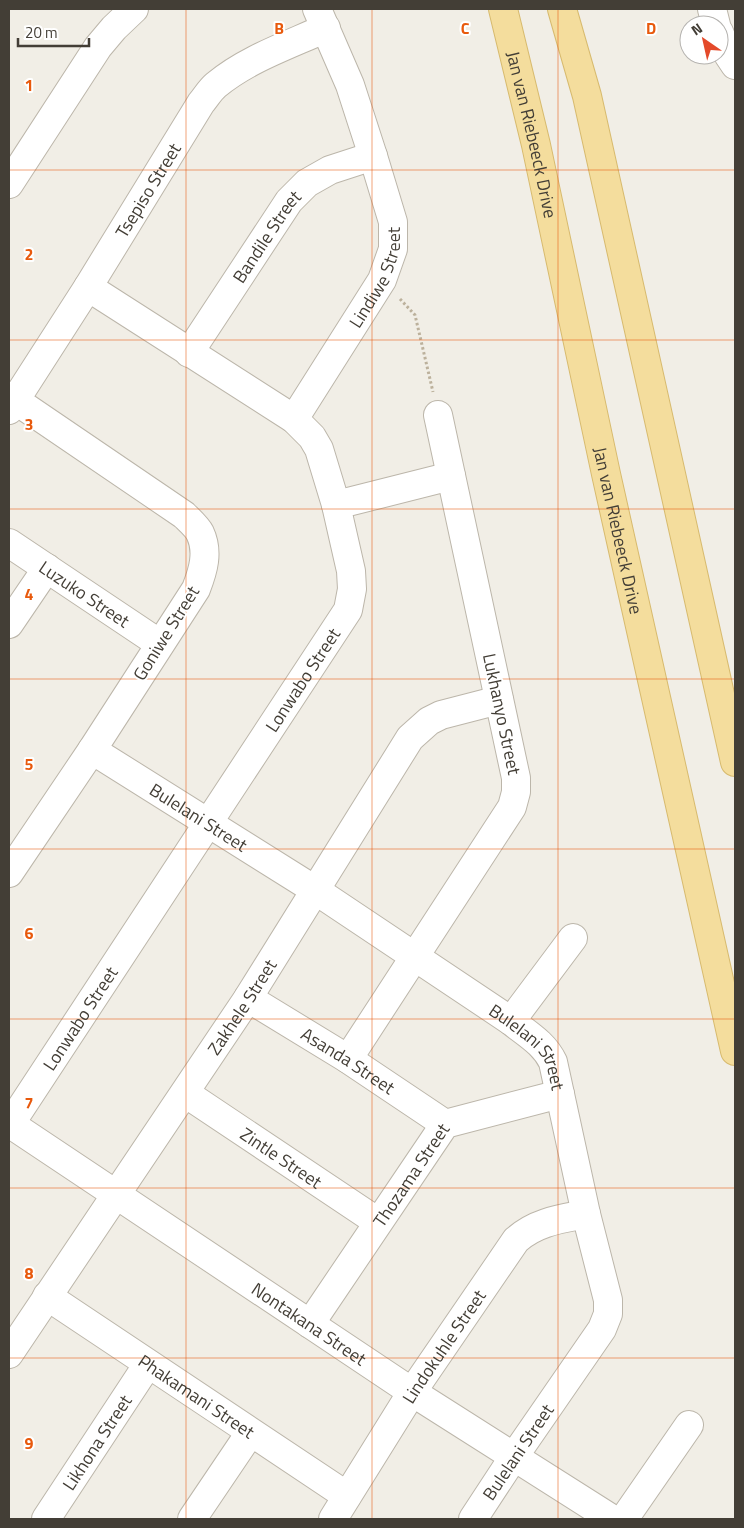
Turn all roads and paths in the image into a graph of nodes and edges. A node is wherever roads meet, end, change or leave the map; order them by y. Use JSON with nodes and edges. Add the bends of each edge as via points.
{"nodes":[{"id":1,"x":134,"y":9,"type":"edge"},
{"id":2,"x":502,"y":9,"type":"edge"},
{"id":3,"x":562,"y":9,"type":"edge"},
{"id":4,"x":322,"y":18,"type":"edge"},
{"id":5,"x":373,"y":156,"type":"junction"},
{"id":6,"x":9,"y":184,"type":"edge"},
{"id":7,"x":382,"y":280,"type":"junction"},
{"id":8,"x":88,"y":287,"type":"junction"},
{"id":9,"x":189,"y":353,"type":"junction"},
{"id":10,"x":11,"y":402,"type":"edge"},
{"id":11,"x":438,"y":416,"type":"joint"},
{"id":12,"x":294,"y":418,"type":"junction"},
{"id":13,"x":452,"y":476,"type":"junction"},
{"id":14,"x":336,"y":505,"type":"junction"},
{"id":15,"x":9,"y":544,"type":"edge"},
{"id":16,"x":47,"y":568,"type":"junction"},
{"id":17,"x":9,"y":624,"type":"edge"},
{"id":18,"x":160,"y":644,"type":"junction"},
{"id":19,"x":499,"y":700,"type":"junction"},
{"id":20,"x":92,"y":750,"type":"junction"},
{"id":21,"x":735,"y":762,"type":"edge"},
{"id":22,"x":208,"y":824,"type":"junction"},
{"id":23,"x":9,"y":873,"type":"edge"},
{"id":24,"x":315,"y":890,"type":"junction"},
{"id":25,"x":573,"y":938,"type":"dead end"},
{"id":26,"x":415,"y":958,"type":"junction"},
{"id":27,"x":248,"y":998,"type":"junction"},
{"id":28,"x":511,"y":1022,"type":"junction"},
{"id":29,"x":735,"y":1051,"type":"edge"},
{"id":30,"x":348,"y":1059,"type":"junction"},
{"id":31,"x":185,"y":1093,"type":"junction"},
{"id":32,"x":560,"y":1094,"type":"junction"},
{"id":33,"x":9,"y":1124,"type":"edge"},
{"id":34,"x":445,"y":1124,"type":"junction"},
{"id":35,"x":116,"y":1193,"type":"junction"},
{"id":36,"x":586,"y":1214,"type":"junction"},
{"id":37,"x":378,"y":1222,"type":"junction"},
{"id":38,"x":47,"y":1296,"type":"junction"},
{"id":39,"x":310,"y":1324,"type":"junction"},
{"id":40,"x":9,"y":1354,"type":"edge"},
{"id":41,"x":148,"y":1364,"type":"junction"},
{"id":42,"x":412,"y":1392,"type":"junction"},
{"id":43,"x":689,"y":1425,"type":"dead end"},
{"id":44,"x":250,"y":1433,"type":"junction"},
{"id":45,"x":513,"y":1458,"type":"junction"},
{"id":46,"x":347,"y":1496,"type":"junction"},
{"id":47,"x":46,"y":1519,"type":"edge"},
{"id":48,"x":192,"y":1519,"type":"edge"},
{"id":49,"x":333,"y":1519,"type":"edge"},
{"id":50,"x":474,"y":1519,"type":"edge"},
{"id":51,"x":612,"y":1519,"type":"edge"},
{"id":52,"x":624,"y":1519,"type":"edge"}],
"edges":[{"from":1,"to":6,"type":"street","via":[[98,47]]},
{"from":2,"to":29,"type":"main road","name":"Jan van Riebeeck Drive","via":[[536,145]]},
{"from":3,"to":21,"type":"main road","via":[[589,106]]},
{"from":4,"to":5,"type":"street","name":"Lindiwe Street","via":[[350,86]]},
{"from":4,"to":8,"type":"street","name":"Tsepiso Street","via":[[214,87]]},
{"from":5,"to":7,"type":"street","name":"Lindiwe Street","via":[[393,222],[393,249]]},
{"from":5,"to":9,"type":"street","name":"Bandile Street","via":[[322,174],[307,183],[289,201]]},
{"from":7,"to":11,"type":"path","via":[[415,315]]},
{"from":7,"to":12,"type":"street","name":"Lindiwe Street"},
{"from":8,"to":9,"type":"street","name":"Lonwabo Street"},
{"from":8,"to":10,"type":"street","name":"Tsepiso Street"},
{"from":9,"to":12,"type":"street","name":"Lonwabo Street"},
{"from":10,"to":18,"type":"street","name":"Goniwe Street","via":[[184,514],[200,533],[204,568],[196,589]]},
{"from":11,"to":13,"type":"street","name":"Lukhanyo Street"},
{"from":12,"to":14,"type":"street","name":"Lonwabo Street","via":[[319,450]]},
{"from":13,"to":14,"type":"street"},
{"from":13,"to":19,"type":"street","name":"Lukhanyo Street"},
{"from":14,"to":22,"type":"street","name":"Lonwabo Street","via":[[351,571],[348,610]]},
{"from":15,"to":16,"type":"street","name":"Luzuko Street"},
{"from":16,"to":17,"type":"street"},
{"from":16,"to":18,"type":"street","name":"Luzuko Street"},
{"from":18,"to":20,"type":"street","name":"Goniwe Street"},
{"from":19,"to":24,"type":"street","name":"Zakhele Street","via":[[441,715],[418,729]]},
{"from":19,"to":26,"type":"street","name":"Lukhanyo Street","via":[[516,778],[512,807]]},
{"from":20,"to":22,"type":"street","name":"Bulelani Street"},
{"from":20,"to":23,"type":"street","name":"Goniwe Street"},
{"from":22,"to":24,"type":"street","name":"Bulelani Street"},
{"from":22,"to":33,"type":"street","name":"Lonwabo Street"},
{"from":24,"to":26,"type":"street","name":"Bulelani Street"},
{"from":24,"to":27,"type":"street","name":"Zakhele Street"},
{"from":25,"to":28,"type":"street"},
{"from":26,"to":28,"type":"street","name":"Bulelani Street"},
{"from":26,"to":30,"type":"street","name":"Lukhanyo Street"},
{"from":27,"to":30,"type":"street","name":"Asanda Street"},
{"from":27,"to":31,"type":"street","name":"Zakhele Street"},
{"from":28,"to":32,"type":"street","name":"Bulelani Street","via":[[549,1054]]},
{"from":30,"to":34,"type":"street","name":"Asanda Street"},
{"from":31,"to":35,"type":"street","name":"Zakhele Street"},
{"from":31,"to":37,"type":"street","name":"Zintle Street"},
{"from":32,"to":34,"type":"street","name":"Thozama Street"},
{"from":32,"to":36,"type":"street","name":"Bulelani Street"},
{"from":33,"to":35,"type":"street","name":"Nontakana Street"},
{"from":34,"to":37,"type":"street","name":"Thozama Street"},
{"from":35,"to":38,"type":"street","name":"Zakhele Street"},
{"from":35,"to":39,"type":"street","name":"Nontakana Street"},
{"from":36,"to":42,"type":"street","name":"Lindokuhle Street","via":[[540,1224],[516,1240]]},
{"from":36,"to":45,"type":"street","name":"Bulelani Street","via":[[608,1300],[608,1314],[602,1329]]},
{"from":37,"to":39,"type":"street","name":"Thozama Street"},
{"from":38,"to":40,"type":"street","name":"Zakhele Street"},
{"from":38,"to":41,"type":"street","name":"Phakamani Street"},
{"from":39,"to":42,"type":"street","name":"Nontakana Street"},
{"from":41,"to":44,"type":"street","name":"Phakamani Street"},
{"from":41,"to":47,"type":"street","name":"Likhona Street"},
{"from":42,"to":45,"type":"street","name":"Nontakana Street"},
{"from":42,"to":46,"type":"street","name":"Lindokuhle Street"},
{"from":43,"to":52,"type":"street"},
{"from":44,"to":46,"type":"street","name":"Phakamani Street"},
{"from":44,"to":48,"type":"street"},
{"from":45,"to":50,"type":"street","name":"Bulelani Street"},
{"from":45,"to":51,"type":"street","name":"Nontakana Street"},
{"from":46,"to":49,"type":"street","name":"Lindokuhle Street"}]}
